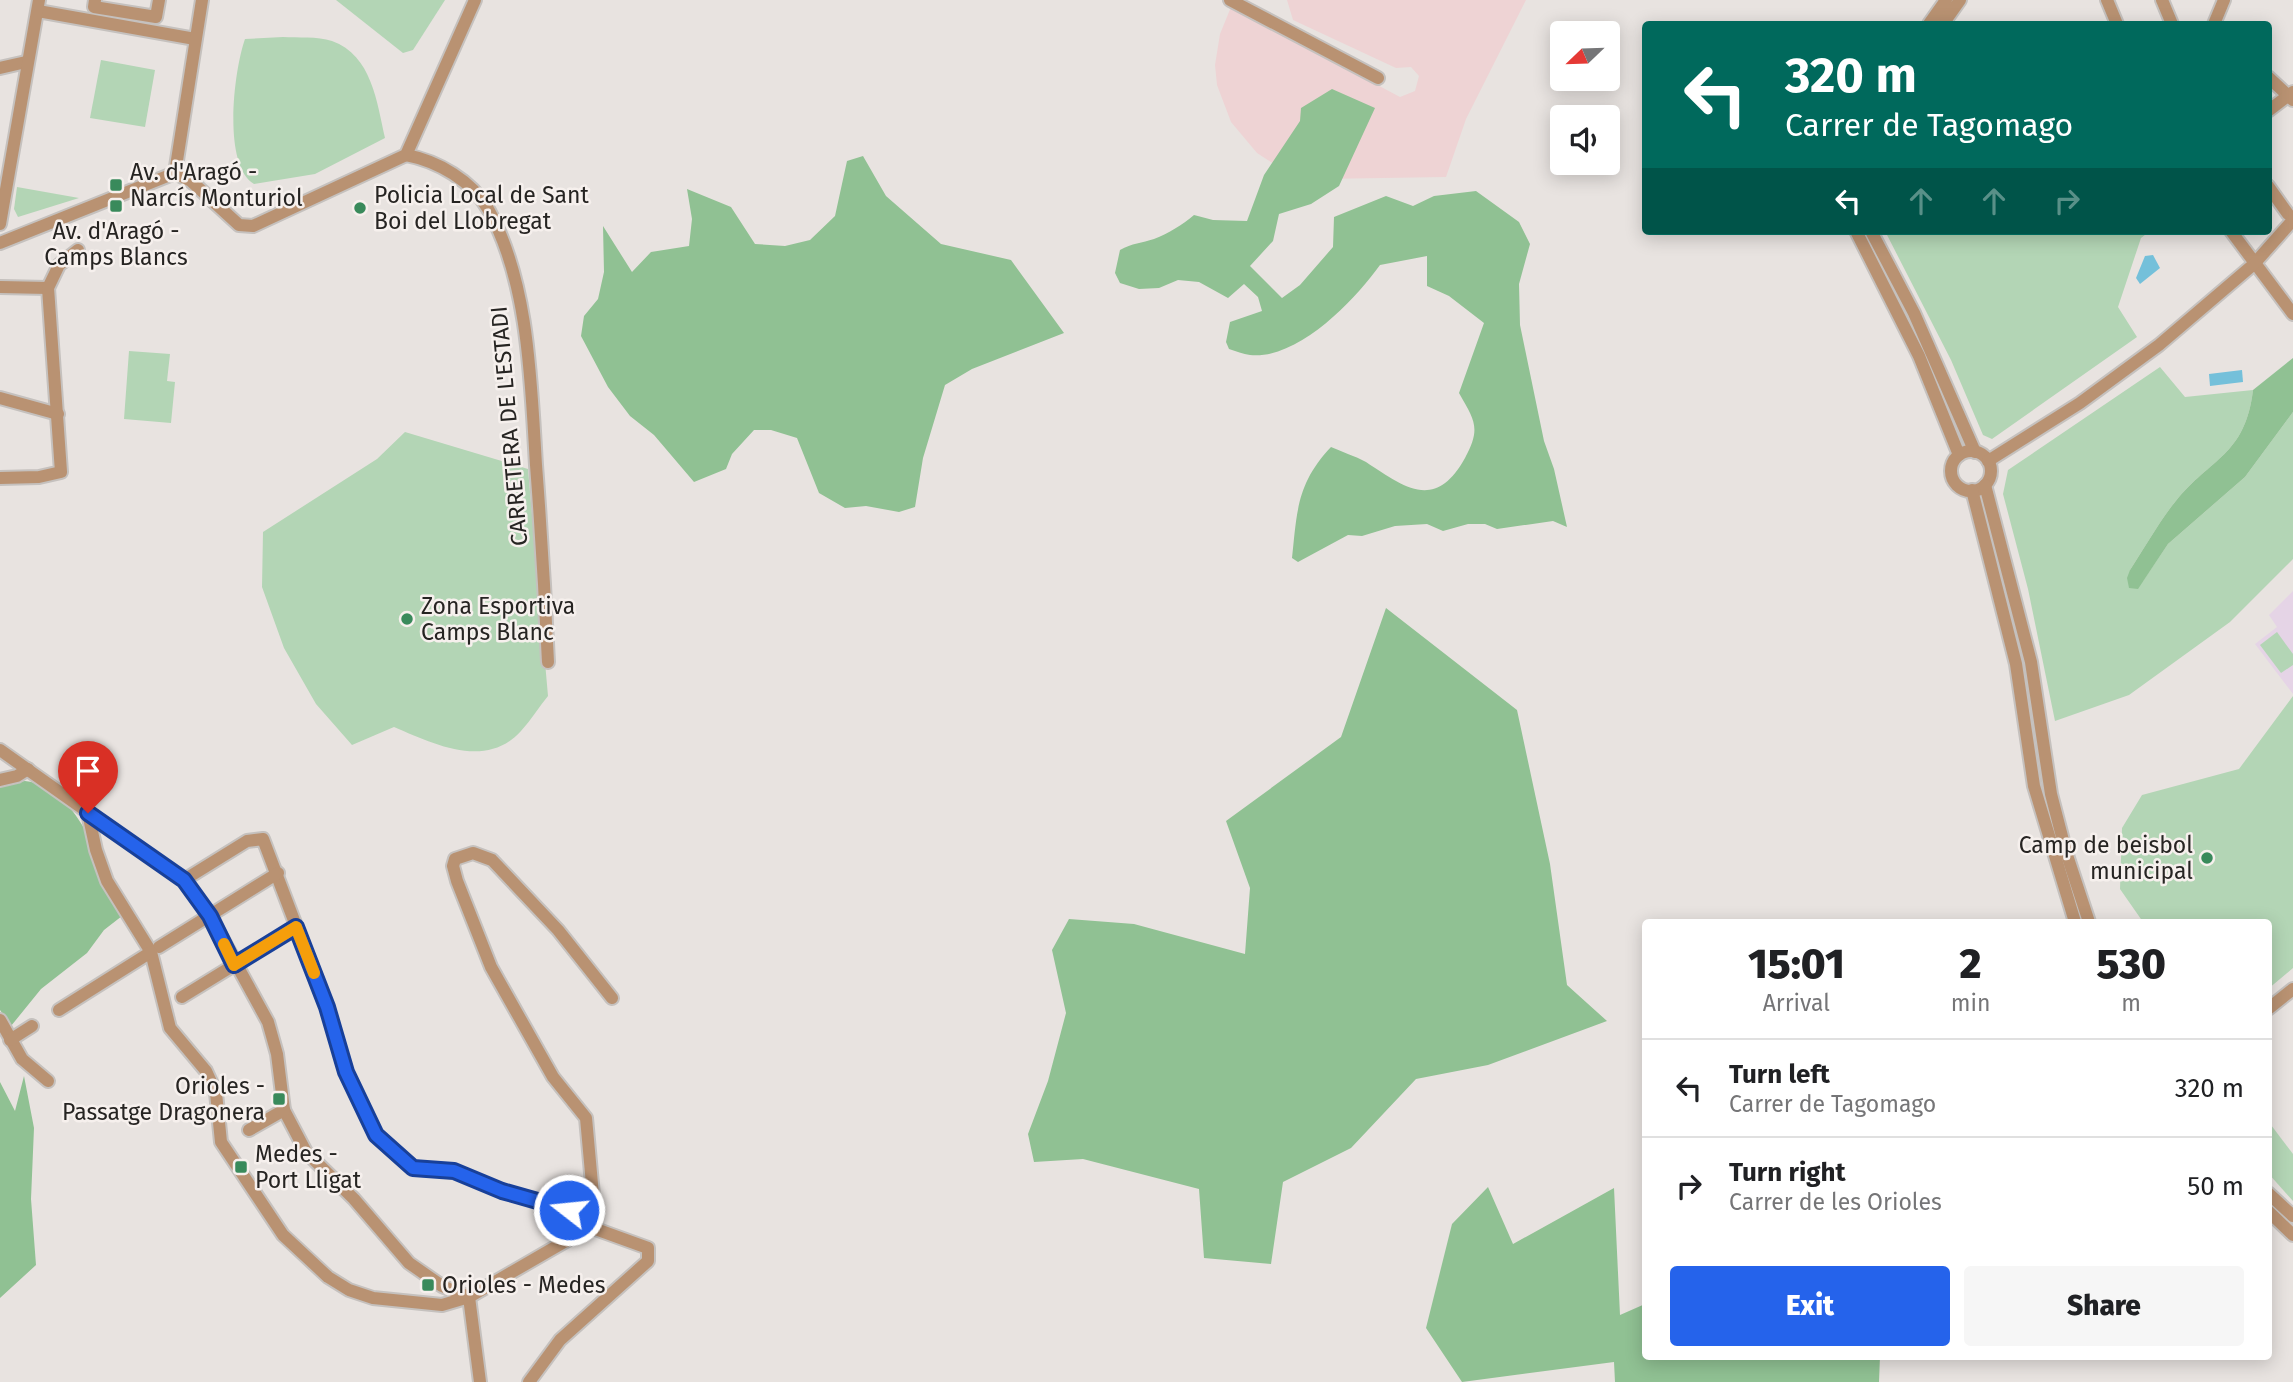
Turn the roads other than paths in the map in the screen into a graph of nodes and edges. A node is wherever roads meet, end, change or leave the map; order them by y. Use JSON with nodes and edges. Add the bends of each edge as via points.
{"nodes":[{"id":1,"x":92,"y":0,"type":"edge"},
{"id":2,"x":159,"y":0,"type":"edge"},
{"id":3,"x":202,"y":0,"type":"edge"},
{"id":4,"x":475,"y":0,"type":"edge"},
{"id":5,"x":1230,"y":0,"type":"edge"},
{"id":6,"x":1264,"y":0,"type":"edge"},
{"id":7,"x":1946,"y":0,"type":"edge"},
{"id":8,"x":1960,"y":0,"type":"edge"},
{"id":9,"x":2107,"y":0,"type":"edge"},
{"id":10,"x":2162,"y":0,"type":"edge"},
{"id":11,"x":2224,"y":0,"type":"edge"},
{"id":12,"x":38,"y":6,"type":"edge"},
{"id":13,"x":1258,"y":13,"type":"junction"},
{"id":14,"x":87,"y":20,"type":"junction"},
{"id":15,"x":1931,"y":21,"type":"edge"},
{"id":16,"x":1945,"y":21,"type":"edge"},
{"id":17,"x":2116,"y":21,"type":"edge"},
{"id":18,"x":2171,"y":21,"type":"edge"},
{"id":19,"x":2215,"y":21,"type":"edge"},
{"id":20,"x":195,"y":39,"type":"junction"},
{"id":21,"x":26,"y":62,"type":"junction"},
{"id":22,"x":0,"y":68,"type":"edge"},
{"id":23,"x":1378,"y":78,"type":"dead end"},
{"id":24,"x":2272,"y":81,"type":"edge"},
{"id":25,"x":2292,"y":96,"type":"edge"},
{"id":26,"x":2272,"y":108,"type":"edge"},
{"id":27,"x":406,"y":155,"type":"junction"},
{"id":28,"x":175,"y":173,"type":"junction"},
{"id":29,"x":2272,"y":192,"type":"edge"},
{"id":30,"x":2290,"y":217,"type":"edge"},
{"id":31,"x":0,"y":224,"type":"edge"},
{"id":32,"x":1858,"y":235,"type":"edge"},
{"id":33,"x":1873,"y":235,"type":"edge"},
{"id":34,"x":2234,"y":235,"type":"edge"},
{"id":35,"x":0,"y":243,"type":"edge"},
{"id":36,"x":78,"y":250,"type":"dead end"},
{"id":37,"x":2254,"y":264,"type":"junction"},
{"id":38,"x":0,"y":286,"type":"edge"},
{"id":39,"x":48,"y":288,"type":"junction"},
{"id":40,"x":2293,"y":314,"type":"edge"},
{"id":41,"x":0,"y":398,"type":"edge"},
{"id":42,"x":58,"y":414,"type":"junction"},
{"id":43,"x":1975,"y":452,"type":"junction"},
{"id":44,"x":1959,"y":455,"type":"junction"},
{"id":45,"x":1988,"y":461,"type":"junction"},
{"id":46,"x":0,"y":478,"type":"edge"},
{"id":47,"x":1985,"y":485,"type":"junction"},
{"id":48,"x":1972,"y":490,"type":"junction"},
{"id":49,"x":548,"y":662,"type":"dead end"},
{"id":50,"x":0,"y":750,"type":"edge"},
{"id":51,"x":28,"y":769,"type":"junction"},
{"id":52,"x":0,"y":780,"type":"edge"},
{"id":53,"x":88,"y":813,"type":"junction"},
{"id":54,"x":278,"y":873,"type":"junction"},
{"id":55,"x":184,"y":880,"type":"junction"},
{"id":56,"x":210,"y":916,"type":"junction"},
{"id":57,"x":2074,"y":919,"type":"edge"},
{"id":58,"x":2088,"y":919,"type":"edge"},
{"id":59,"x":296,"y":927,"type":"junction"},
{"id":60,"x":155,"y":949,"type":"junction"},
{"id":61,"x":234,"y":965,"type":"junction"},
{"id":62,"x":2293,"y":989,"type":"edge"},
{"id":63,"x":182,"y":997,"type":"dead end"},
{"id":64,"x":612,"y":998,"type":"dead end"},
{"id":65,"x":2272,"y":1006,"type":"edge"},
{"id":66,"x":59,"y":1010,"type":"dead end"},
{"id":67,"x":0,"y":1020,"type":"edge"},
{"id":68,"x":32,"y":1026,"type":"dead end"},
{"id":69,"x":10,"y":1040,"type":"junction"},
{"id":70,"x":48,"y":1081,"type":"dead end"},
{"id":71,"x":284,"y":1110,"type":"junction"},
{"id":72,"x":249,"y":1130,"type":"dead end"},
{"id":73,"x":2272,"y":1197,"type":"edge"},
{"id":74,"x":2272,"y":1215,"type":"edge"},
{"id":75,"x":2293,"y":1216,"type":"edge"},
{"id":76,"x":590,"y":1227,"type":"junction"},
{"id":77,"x":2293,"y":1235,"type":"edge"},
{"id":78,"x":469,"y":1297,"type":"junction"},
{"id":79,"x":480,"y":1382,"type":"edge"},
{"id":80,"x":529,"y":1382,"type":"edge"}],
"edges":[{"from":1,"to":2,"type":"street","via":[[94,7],[156,17]]},
{"from":1,"to":14,"type":"street"},
{"from":3,"to":20,"type":"street"},
{"from":4,"to":27,"type":"street"},
{"from":5,"to":13,"type":"street"},
{"from":6,"to":13,"type":"street"},
{"from":7,"to":15,"type":"street"},
{"from":8,"to":16,"type":"street"},
{"from":9,"to":17,"type":"street"},
{"from":10,"to":18,"type":"street"},
{"from":11,"to":19,"type":"street"},
{"from":12,"to":14,"type":"street"},
{"from":12,"to":21,"type":"street"},
{"from":13,"to":23,"type":"street"},
{"from":14,"to":20,"type":"street"},
{"from":20,"to":28,"type":"street"},
{"from":21,"to":22,"type":"street"},
{"from":21,"to":31,"type":"street"},
{"from":24,"to":25,"type":"street"},
{"from":25,"to":26,"type":"street"},
{"from":27,"to":28,"type":"street","via":[[253,226],[239,225],[191,181]]},
{"from":27,"to":49,"type":"street","name":"CARRETERA DE L'ESTADI","via":[[430,161],[470,187],[488,208],[516,282],[532,402]]},
{"from":28,"to":35,"type":"street"},
{"from":29,"to":30,"type":"street"},
{"from":30,"to":37,"type":"street"},
{"from":32,"to":44,"type":"street","via":[[1919,356]]},
{"from":33,"to":43,"type":"street","via":[[1914,313]]},
{"from":34,"to":37,"type":"street"},
{"from":36,"to":39,"type":"street","via":[[59,265]]},
{"from":37,"to":40,"type":"street"},
{"from":37,"to":45,"type":"street","via":[[2131,367]]},
{"from":38,"to":39,"type":"street"},
{"from":39,"to":42,"type":"street"},
{"from":41,"to":42,"type":"street"},
{"from":42,"to":46,"type":"street","via":[[61,472]]},
{"from":43,"to":44,"type":"street"},
{"from":43,"to":45,"type":"street"},
{"from":44,"to":48,"type":"street","via":[[1953,463],[1953,477],[1962,488]]},
{"from":45,"to":47,"type":"street","via":[[1991,473]]},
{"from":47,"to":48,"type":"street"},
{"from":47,"to":58,"type":"street","via":[[2031,662],[2051,794]]},
{"from":48,"to":57,"type":"street","via":[[2017,664],[2034,786]]},
{"from":50,"to":51,"type":"street"},
{"from":51,"to":52,"type":"street"},
{"from":51,"to":53,"type":"street"},
{"from":53,"to":55,"type":"street"},
{"from":53,"to":60,"type":"street","via":[[107,881]]},
{"from":54,"to":55,"type":"street","via":[[259,837]]},
{"from":54,"to":56,"type":"street"},
{"from":54,"to":59,"type":"street"},
{"from":55,"to":56,"type":"street"},
{"from":56,"to":60,"type":"street"},
{"from":56,"to":61,"type":"street"},
{"from":59,"to":61,"type":"street"},
{"from":59,"to":76,"type":"street","via":[[346,1072],[376,1135],[413,1168],[454,1171],[502,1191],[569,1210]]},
{"from":60,"to":66,"type":"street"},
{"from":60,"to":78,"type":"street","via":[[170,1028],[206,1071],[216,1093],[221,1142],[283,1235],[328,1277],[360,1295],[434,1306]]},
{"from":61,"to":63,"type":"street"},
{"from":61,"to":71,"type":"street","via":[[271,1032]]},
{"from":62,"to":65,"type":"street"},
{"from":64,"to":76,"type":"street","via":[[558,930],[492,860],[472,853],[455,859],[457,881],[491,967],[553,1077],[586,1118],[594,1206]]},
{"from":67,"to":69,"type":"street"},
{"from":68,"to":69,"type":"street"},
{"from":69,"to":70,"type":"street","via":[[29,1069]]},
{"from":71,"to":72,"type":"street"},
{"from":71,"to":78,"type":"street","via":[[314,1162],[354,1199],[396,1250],[432,1280]]},
{"from":73,"to":75,"type":"street"},
{"from":74,"to":77,"type":"street"},
{"from":76,"to":78,"type":"street"},
{"from":76,"to":80,"type":"street","via":[[642,1244],[650,1256],[560,1340]]},
{"from":78,"to":79,"type":"street"}]}
